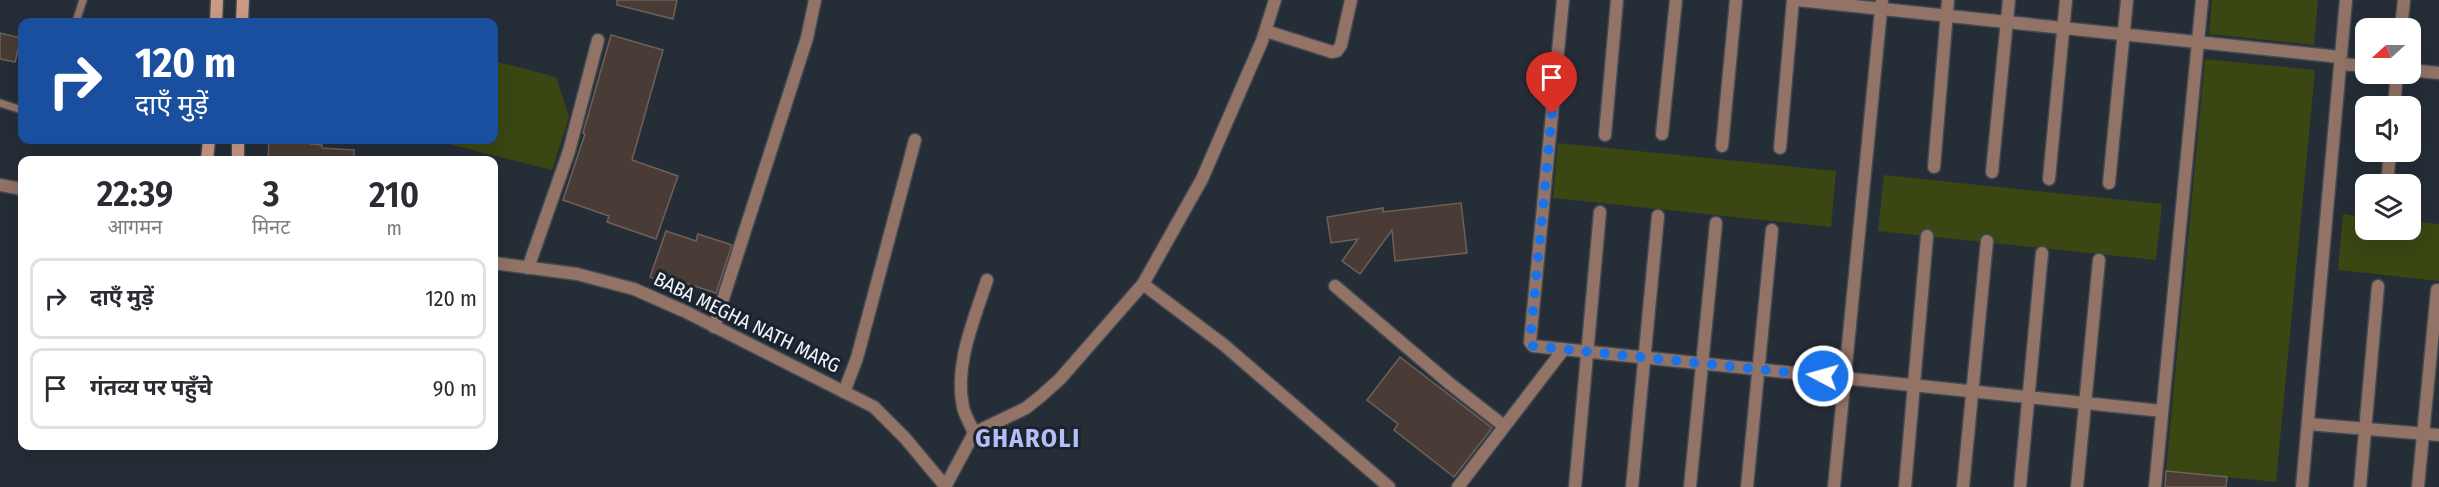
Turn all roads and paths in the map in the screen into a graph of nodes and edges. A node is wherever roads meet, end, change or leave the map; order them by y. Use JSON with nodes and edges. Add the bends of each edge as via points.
{"nodes":[{"id":1,"x":83,"y":0,"type":"edge"},
{"id":2,"x":217,"y":0,"type":"edge"},
{"id":3,"x":243,"y":0,"type":"edge"},
{"id":4,"x":815,"y":0,"type":"edge"},
{"id":5,"x":1275,"y":0,"type":"edge"},
{"id":6,"x":1351,"y":0,"type":"edge"},
{"id":7,"x":1563,"y":0,"type":"edge"},
{"id":8,"x":1617,"y":0,"type":"edge"},
{"id":9,"x":1676,"y":0,"type":"edge"},
{"id":10,"x":1736,"y":0,"type":"edge"},
{"id":11,"x":1795,"y":0,"type":"edge"},
{"id":12,"x":1948,"y":0,"type":"edge"},
{"id":13,"x":2008,"y":0,"type":"edge"},
{"id":14,"x":2066,"y":0,"type":"edge"},
{"id":15,"x":2127,"y":0,"type":"edge"},
{"id":16,"x":2202,"y":0,"type":"edge"},
{"id":17,"x":2346,"y":0,"type":"edge"},
{"id":18,"x":2404,"y":0,"type":"edge"},
{"id":19,"x":1881,"y":4,"type":"edge"},
{"id":20,"x":1947,"y":16,"type":"junction"},
{"id":21,"x":77,"y":18,"type":"edge"},
{"id":22,"x":216,"y":18,"type":"edge"},
{"id":23,"x":242,"y":18,"type":"edge"},
{"id":24,"x":2402,"y":18,"type":"edge"},
{"id":25,"x":2006,"y":22,"type":"junction"},
{"id":26,"x":2063,"y":28,"type":"junction"},
{"id":27,"x":1266,"y":31,"type":"junction"},
{"id":28,"x":2124,"y":34,"type":"junction"},
{"id":29,"x":598,"y":40,"type":"dead end"},
{"id":30,"x":2198,"y":42,"type":"junction"},
{"id":31,"x":2340,"y":60,"type":"junction"},
{"id":32,"x":2355,"y":63,"type":"edge"},
{"id":33,"x":2421,"y":71,"type":"edge"},
{"id":34,"x":2439,"y":73,"type":"edge"},
{"id":35,"x":0,"y":103,"type":"edge"},
{"id":36,"x":18,"y":109,"type":"edge"},
{"id":37,"x":1662,"y":134,"type":"dead end"},
{"id":38,"x":1605,"y":135,"type":"dead end"},
{"id":39,"x":915,"y":140,"type":"dead end"},
{"id":40,"x":1722,"y":146,"type":"dead end"},
{"id":41,"x":1779,"y":148,"type":"dead end"},
{"id":42,"x":1934,"y":167,"type":"dead end"},
{"id":43,"x":1992,"y":172,"type":"dead end"},
{"id":44,"x":2049,"y":179,"type":"dead end"},
{"id":45,"x":2109,"y":183,"type":"dead end"},
{"id":46,"x":0,"y":185,"type":"edge"},
{"id":47,"x":18,"y":188,"type":"edge"},
{"id":48,"x":1599,"y":212,"type":"dead end"},
{"id":49,"x":1658,"y":216,"type":"dead end"},
{"id":50,"x":1716,"y":223,"type":"dead end"},
{"id":51,"x":1772,"y":230,"type":"dead end"},
{"id":52,"x":1927,"y":236,"type":"dead end"},
{"id":53,"x":1986,"y":241,"type":"dead end"},
{"id":54,"x":2042,"y":253,"type":"dead end"},
{"id":55,"x":2099,"y":261,"type":"dead end"},
{"id":56,"x":498,"y":264,"type":"edge"},
{"id":57,"x":528,"y":268,"type":"junction"},
{"id":58,"x":987,"y":280,"type":"dead end"},
{"id":59,"x":1143,"y":284,"type":"junction"},
{"id":60,"x":2378,"y":285,"type":"dead end"},
{"id":61,"x":1335,"y":286,"type":"dead end"},
{"id":62,"x":2437,"y":290,"type":"dead end"},
{"id":63,"x":714,"y":327,"type":"junction"},
{"id":64,"x":1563,"y":350,"type":"junction"},
{"id":65,"x":1587,"y":352,"type":"junction"},
{"id":66,"x":1644,"y":358,"type":"junction"},
{"id":67,"x":1702,"y":364,"type":"junction"},
{"id":68,"x":1758,"y":370,"type":"junction"},
{"id":69,"x":1844,"y":379,"type":"junction"},
{"id":70,"x":1914,"y":386,"type":"junction"},
{"id":71,"x":844,"y":392,"type":"junction"},
{"id":72,"x":1972,"y":392,"type":"junction"},
{"id":73,"x":2028,"y":398,"type":"junction"},
{"id":74,"x":2085,"y":404,"type":"junction"},
{"id":75,"x":2162,"y":411,"type":"junction"},
{"id":76,"x":2308,"y":424,"type":"junction"},
{"id":77,"x":1504,"y":426,"type":"junction"},
{"id":78,"x":2365,"y":429,"type":"junction"},
{"id":79,"x":974,"y":433,"type":"junction"},
{"id":80,"x":2423,"y":434,"type":"junction"},
{"id":81,"x":2439,"y":435,"type":"edge"},
{"id":82,"x":946,"y":487,"type":"edge"},
{"id":83,"x":1389,"y":487,"type":"edge"},
{"id":84,"x":1458,"y":487,"type":"edge"},
{"id":85,"x":1575,"y":487,"type":"edge"},
{"id":86,"x":1632,"y":487,"type":"edge"},
{"id":87,"x":1690,"y":487,"type":"edge"},
{"id":88,"x":1747,"y":487,"type":"edge"},
{"id":89,"x":1834,"y":487,"type":"edge"},
{"id":90,"x":1905,"y":487,"type":"edge"},
{"id":91,"x":1963,"y":487,"type":"edge"},
{"id":92,"x":2020,"y":487,"type":"edge"},
{"id":93,"x":2077,"y":487,"type":"edge"},
{"id":94,"x":2155,"y":487,"type":"edge"},
{"id":95,"x":2302,"y":487,"type":"edge"},
{"id":96,"x":2360,"y":487,"type":"edge"},
{"id":97,"x":2418,"y":487,"type":"edge"}],
"edges":[{"from":1,"to":21,"type":"lane"},
{"from":2,"to":22,"type":"street"},
{"from":3,"to":23,"type":"street"},
{"from":4,"to":63,"type":"street","via":[[807,38]]},
{"from":5,"to":27,"type":"street"},
{"from":6,"to":27,"type":"street","via":[[1337,51]]},
{"from":7,"to":64,"type":"street","via":[[1530,342],[1536,347]]},
{"from":8,"to":38,"type":"street"},
{"from":9,"to":37,"type":"street"},
{"from":10,"to":40,"type":"street"},
{"from":11,"to":19,"type":"street"},
{"from":11,"to":41,"type":"street"},
{"from":12,"to":20,"type":"street"},
{"from":13,"to":25,"type":"street"},
{"from":14,"to":26,"type":"street"},
{"from":15,"to":28,"type":"street"},
{"from":16,"to":30,"type":"street"},
{"from":17,"to":31,"type":"street"},
{"from":18,"to":24,"type":"street"},
{"from":19,"to":20,"type":"street"},
{"from":19,"to":69,"type":"street"},
{"from":20,"to":25,"type":"street"},
{"from":20,"to":42,"type":"street"},
{"from":25,"to":26,"type":"street"},
{"from":25,"to":43,"type":"street"},
{"from":26,"to":28,"type":"street"},
{"from":26,"to":44,"type":"street"},
{"from":27,"to":59,"type":"street","via":[[1202,179]]},
{"from":28,"to":30,"type":"street"},
{"from":28,"to":45,"type":"street"},
{"from":29,"to":57,"type":"street","via":[[569,151]]},
{"from":30,"to":31,"type":"street"},
{"from":30,"to":75,"type":"street"},
{"from":31,"to":32,"type":"street"},
{"from":31,"to":76,"type":"street"},
{"from":33,"to":34,"type":"street"},
{"from":35,"to":36,"type":"lane"},
{"from":39,"to":71,"type":"street","via":[[857,358]]},
{"from":46,"to":47,"type":"street"},
{"from":48,"to":65,"type":"street"},
{"from":49,"to":66,"type":"street"},
{"from":50,"to":67,"type":"street"},
{"from":51,"to":68,"type":"street"},
{"from":52,"to":70,"type":"street"},
{"from":53,"to":72,"type":"street"},
{"from":54,"to":73,"type":"street"},
{"from":55,"to":74,"type":"street"},
{"from":56,"to":57,"type":"street","name":"BABA MEGHA NATH MARG"},
{"from":57,"to":63,"type":"street","name":"BABA MEGHA NATH MARG","via":[[577,274],[634,289]]},
{"from":58,"to":79,"type":"street","via":[[963,358],[964,409]]},
{"from":59,"to":79,"type":"street","via":[[1041,396],[1026,408]]},
{"from":59,"to":83,"type":"street","via":[[1224,345]]},
{"from":60,"to":78,"type":"street"},
{"from":61,"to":77,"type":"street"},
{"from":62,"to":80,"type":"street"},
{"from":63,"to":71,"type":"street","name":"BABA MEGHA NATH MARG"},
{"from":64,"to":65,"type":"street"},
{"from":64,"to":77,"type":"street"},
{"from":65,"to":66,"type":"street"},
{"from":65,"to":85,"type":"street"},
{"from":66,"to":67,"type":"street"},
{"from":66,"to":86,"type":"street"},
{"from":67,"to":68,"type":"street"},
{"from":67,"to":87,"type":"street"},
{"from":68,"to":69,"type":"street"},
{"from":68,"to":88,"type":"street"},
{"from":69,"to":70,"type":"street"},
{"from":69,"to":89,"type":"street"},
{"from":70,"to":72,"type":"street"},
{"from":70,"to":90,"type":"street"},
{"from":71,"to":82,"type":"street","name":"BABA MEGHA NATH MARG","via":[[874,407]]},
{"from":72,"to":73,"type":"street"},
{"from":72,"to":91,"type":"street"},
{"from":73,"to":74,"type":"street"},
{"from":73,"to":92,"type":"street"},
{"from":74,"to":75,"type":"street"},
{"from":74,"to":93,"type":"street"},
{"from":75,"to":94,"type":"street"},
{"from":76,"to":78,"type":"street"},
{"from":76,"to":95,"type":"street"},
{"from":77,"to":84,"type":"street"},
{"from":78,"to":80,"type":"street"},
{"from":78,"to":96,"type":"street"},
{"from":79,"to":82,"type":"street"},
{"from":80,"to":81,"type":"street"},
{"from":80,"to":97,"type":"street"}]}
